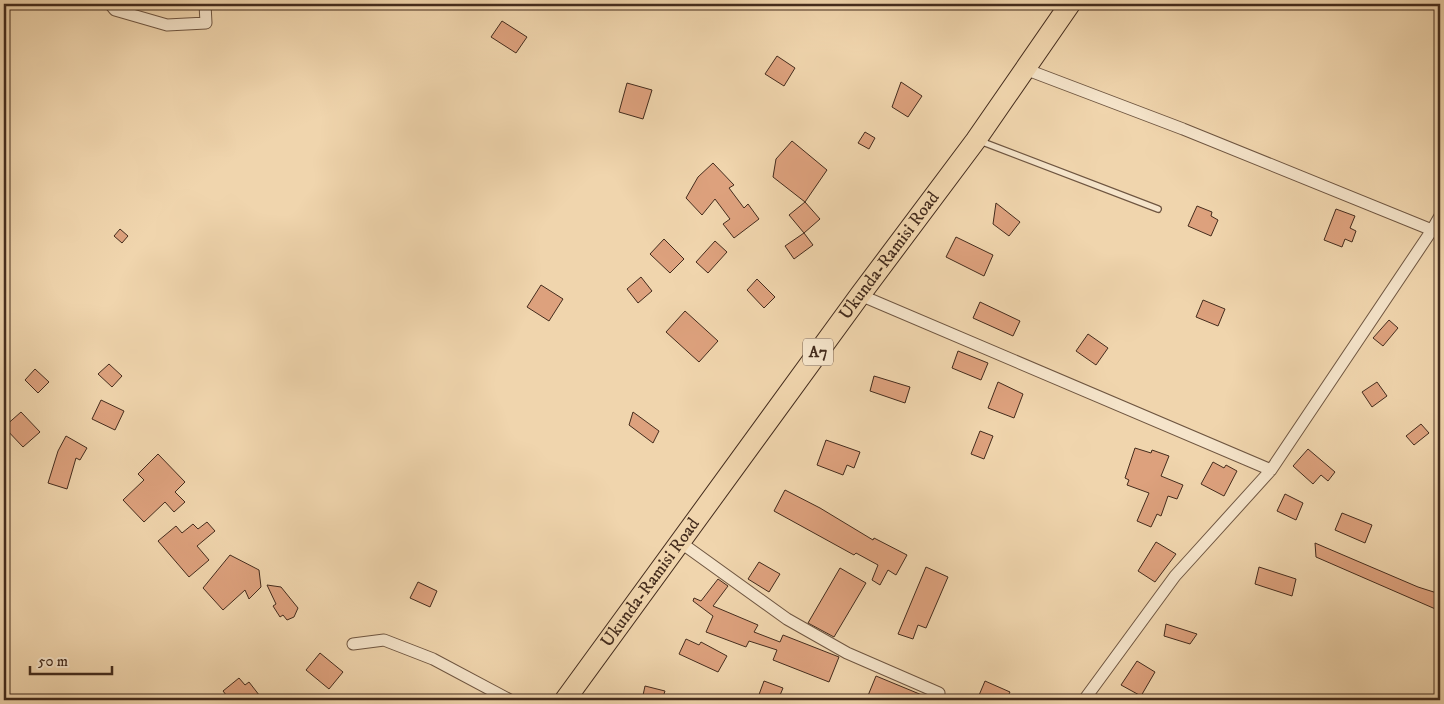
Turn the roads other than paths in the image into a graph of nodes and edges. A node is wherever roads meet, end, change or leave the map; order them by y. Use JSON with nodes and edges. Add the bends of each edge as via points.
{"nodes":[{"id":1,"x":110,"y":4,"type":"edge"},
{"id":2,"x":205,"y":4,"type":"edge"},
{"id":3,"x":1070,"y":4,"type":"edge"},
{"id":4,"x":1025,"y":69,"type":"junction"},
{"id":5,"x":976,"y":140,"type":"junction"},
{"id":6,"x":1158,"y":209,"type":"dead end"},
{"id":7,"x":1440,"y":216,"type":"edge"},
{"id":8,"x":1436,"y":232,"type":"edge"},
{"id":9,"x":860,"y":295,"type":"junction"},
{"id":10,"x":1271,"y":470,"type":"junction"},
{"id":11,"x":680,"y":542,"type":"junction"},
{"id":12,"x":353,"y":644,"type":"dead end"},
{"id":13,"x":939,"y":693,"type":"dead end"},
{"id":14,"x":510,"y":700,"type":"edge"},
{"id":15,"x":565,"y":700,"type":"edge"},
{"id":16,"x":1084,"y":700,"type":"edge"}],
"edges":[{"from":1,"to":2,"type":"street","via":[[115,10],[167,25],[206,23]]},
{"from":3,"to":4,"type":"highway","name":"Ukunda-Ramisi Road","number":"A7"},
{"from":4,"to":5,"type":"highway","name":"Ukunda-Ramisi Road","number":"A7"},
{"from":4,"to":8,"type":"street"},
{"from":5,"to":6,"type":"lane"},
{"from":5,"to":9,"type":"highway","name":"Ukunda-Ramisi Road","number":"A7"},
{"from":7,"to":8,"type":"street"},
{"from":8,"to":10,"type":"street"},
{"from":9,"to":10,"type":"street"},
{"from":9,"to":11,"type":"highway","name":"Ukunda-Ramisi Road","number":"A7"},
{"from":10,"to":16,"type":"street","via":[[1175,576]]},
{"from":11,"to":13,"type":"street","via":[[786,619],[847,652]]},
{"from":11,"to":15,"type":"highway","name":"Ukunda-Ramisi Road","number":"A7"},
{"from":12,"to":14,"type":"street","via":[[384,640],[433,659]]}]}
